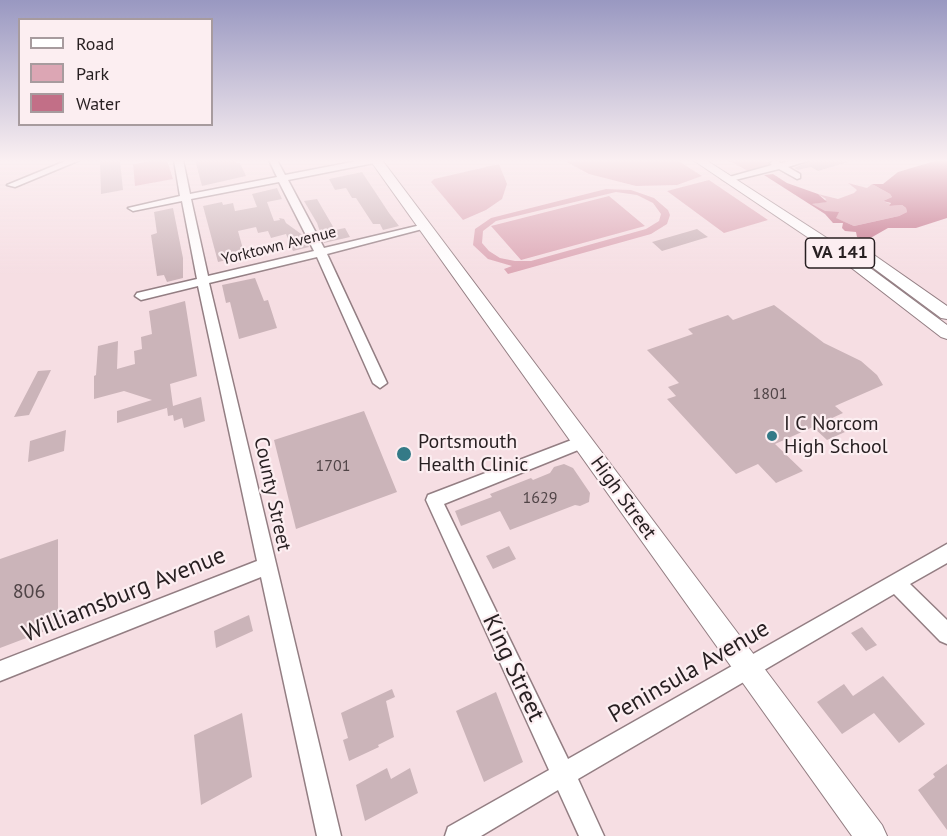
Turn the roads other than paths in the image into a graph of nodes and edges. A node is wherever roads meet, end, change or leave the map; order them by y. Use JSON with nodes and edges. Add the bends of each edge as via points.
{"nodes":[{"id":1,"x":181,"y":199,"type":"edge"},
{"id":2,"x":186,"y":199,"type":"edge"},
{"id":3,"x":292,"y":199,"type":"edge"},
{"id":4,"x":404,"y":199,"type":"edge"},
{"id":5,"x":766,"y":199,"type":"edge"},
{"id":6,"x":772,"y":199,"type":"edge"},
{"id":7,"x":133,"y":208,"type":"dead end"},
{"id":8,"x":425,"y":227,"type":"junction"},
{"id":9,"x":321,"y":253,"type":"junction"},
{"id":10,"x":203,"y":281,"type":"junction"},
{"id":11,"x":141,"y":296,"type":"dead end"},
{"id":12,"x":947,"y":314,"type":"edge"},
{"id":13,"x":947,"y":333,"type":"edge"},
{"id":14,"x":380,"y":383,"type":"dead end"},
{"id":15,"x":582,"y":442,"type":"junction"},
{"id":16,"x":947,"y":554,"type":"edge"},
{"id":17,"x":267,"y":566,"type":"junction"},
{"id":18,"x":896,"y":583,"type":"junction"},
{"id":19,"x":947,"y":634,"type":"edge"},
{"id":20,"x":748,"y":669,"type":"junction"},
{"id":21,"x":0,"y":671,"type":"edge"},
{"id":22,"x":564,"y":775,"type":"junction"},
{"id":23,"x":469,"y":833,"type":"edge"},
{"id":24,"x":329,"y":836,"type":"edge"},
{"id":25,"x":592,"y":836,"type":"edge"},
{"id":26,"x":871,"y":836,"type":"edge"}],
"edges":[{"from":1,"to":7,"type":"street"},
{"from":2,"to":10,"type":"street","name":"County Street"},
{"from":3,"to":9,"type":"street"},
{"from":4,"to":8,"type":"main road","name":"High Street"},
{"from":5,"to":13,"type":"main road","number":"VA 141"},
{"from":6,"to":12,"type":"main road","number":"VA 141","via":[[854,247]]},
{"from":8,"to":9,"type":"street","name":"Yorktown Avenue"},
{"from":8,"to":15,"type":"main road","name":"High Street"},
{"from":9,"to":10,"type":"street","name":"Yorktown Avenue"},
{"from":9,"to":14,"type":"street"},
{"from":10,"to":11,"type":"street","name":"Yorktown Avenue"},
{"from":10,"to":17,"type":"street","name":"County Street"},
{"from":15,"to":20,"type":"main road","name":"High Street"},
{"from":15,"to":22,"type":"street","name":"King Street","via":[[435,500]]},
{"from":16,"to":18,"type":"street","name":"Peninsula Avenue"},
{"from":17,"to":21,"type":"street","name":"Williamsburg Avenue"},
{"from":17,"to":24,"type":"street","name":"County Street"},
{"from":18,"to":19,"type":"street"},
{"from":18,"to":20,"type":"street","name":"Peninsula Avenue"},
{"from":20,"to":22,"type":"street","name":"Peninsula Avenue"},
{"from":20,"to":26,"type":"main road","name":"High Street"},
{"from":22,"to":23,"type":"street","name":"Peninsula Avenue"},
{"from":22,"to":25,"type":"street","name":"King Street"}]}
